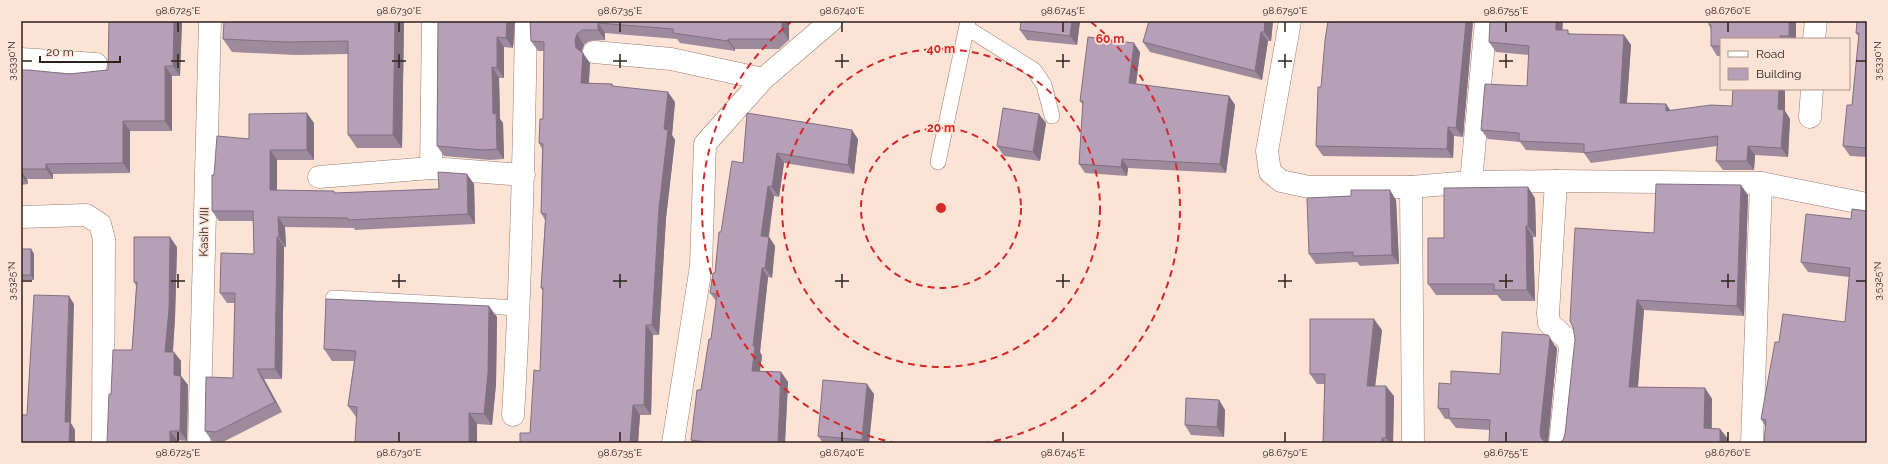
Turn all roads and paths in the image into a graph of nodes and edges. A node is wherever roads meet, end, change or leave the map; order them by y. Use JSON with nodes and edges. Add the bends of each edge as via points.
{"nodes":[{"id":1,"x":210,"y":21,"type":"edge"},
{"id":2,"x":433,"y":21,"type":"edge"},
{"id":3,"x":526,"y":21,"type":"edge"},
{"id":4,"x":831,"y":21,"type":"edge"},
{"id":5,"x":1290,"y":21,"type":"edge"},
{"id":6,"x":1486,"y":21,"type":"edge"},
{"id":7,"x":1816,"y":21,"type":"edge"},
{"id":8,"x":967,"y":25,"type":"edge"},
{"id":9,"x":1814,"y":38,"type":"edge"},
{"id":10,"x":594,"y":52,"type":"dead end"},
{"id":11,"x":21,"y":59,"type":"edge"},
{"id":12,"x":96,"y":64,"type":"dead end"},
{"id":13,"x":763,"y":79,"type":"junction"},
{"id":14,"x":1812,"y":90,"type":"edge"},
{"id":15,"x":1052,"y":116,"type":"dead end"},
{"id":16,"x":1810,"y":117,"type":"dead end"},
{"id":17,"x":938,"y":162,"type":"dead end"},
{"id":18,"x":431,"y":168,"type":"junction"},
{"id":19,"x":524,"y":175,"type":"junction"},
{"id":20,"x":319,"y":177,"type":"dead end"},
{"id":21,"x":1556,"y":181,"type":"junction"},
{"id":22,"x":1471,"y":182,"type":"junction"},
{"id":23,"x":1761,"y":183,"type":"junction"},
{"id":24,"x":1411,"y":187,"type":"junction"},
{"id":25,"x":1867,"y":204,"type":"edge"},
{"id":26,"x":21,"y":217,"type":"edge"},
{"id":27,"x":333,"y":298,"type":"edge"},
{"id":28,"x":520,"y":308,"type":"junction"},
{"id":29,"x":513,"y":415,"type":"dead end"},
{"id":30,"x":103,"y":443,"type":"edge"},
{"id":31,"x":199,"y":443,"type":"edge"},
{"id":32,"x":673,"y":443,"type":"edge"},
{"id":33,"x":1413,"y":443,"type":"edge"},
{"id":34,"x":1560,"y":443,"type":"edge"},
{"id":35,"x":1752,"y":443,"type":"edge"}],
"edges":[{"from":1,"to":31,"type":"street","name":"Kasih VIII"},
{"from":2,"to":18,"type":"street"},
{"from":3,"to":19,"type":"street"},
{"from":4,"to":13,"type":"street"},
{"from":5,"to":24,"type":"street","via":[[1267,151],[1270,172],[1281,181],[1310,187]]},
{"from":6,"to":22,"type":"street"},
{"from":7,"to":9,"type":"street"},
{"from":8,"to":15,"type":"lane","via":[[1034,70],[1044,85]]},
{"from":8,"to":17,"type":"lane"},
{"from":10,"to":13,"type":"street","via":[[671,59]]},
{"from":11,"to":12,"type":"street"},
{"from":13,"to":32,"type":"street","via":[[705,144],[701,266]]},
{"from":14,"to":16,"type":"street"},
{"from":18,"to":19,"type":"street"},
{"from":18,"to":20,"type":"street"},
{"from":19,"to":28,"type":"street"},
{"from":21,"to":22,"type":"street"},
{"from":21,"to":23,"type":"street"},
{"from":21,"to":34,"type":"street","via":[[1548,314],[1549,323],[1568,340],[1570,348]]},
{"from":22,"to":24,"type":"street"},
{"from":23,"to":25,"type":"street"},
{"from":23,"to":35,"type":"street"},
{"from":24,"to":33,"type":"street"},
{"from":26,"to":30,"type":"street","via":[[86,215],[100,224],[104,239]]},
{"from":27,"to":28,"type":"lane"},
{"from":28,"to":29,"type":"street"}]}
